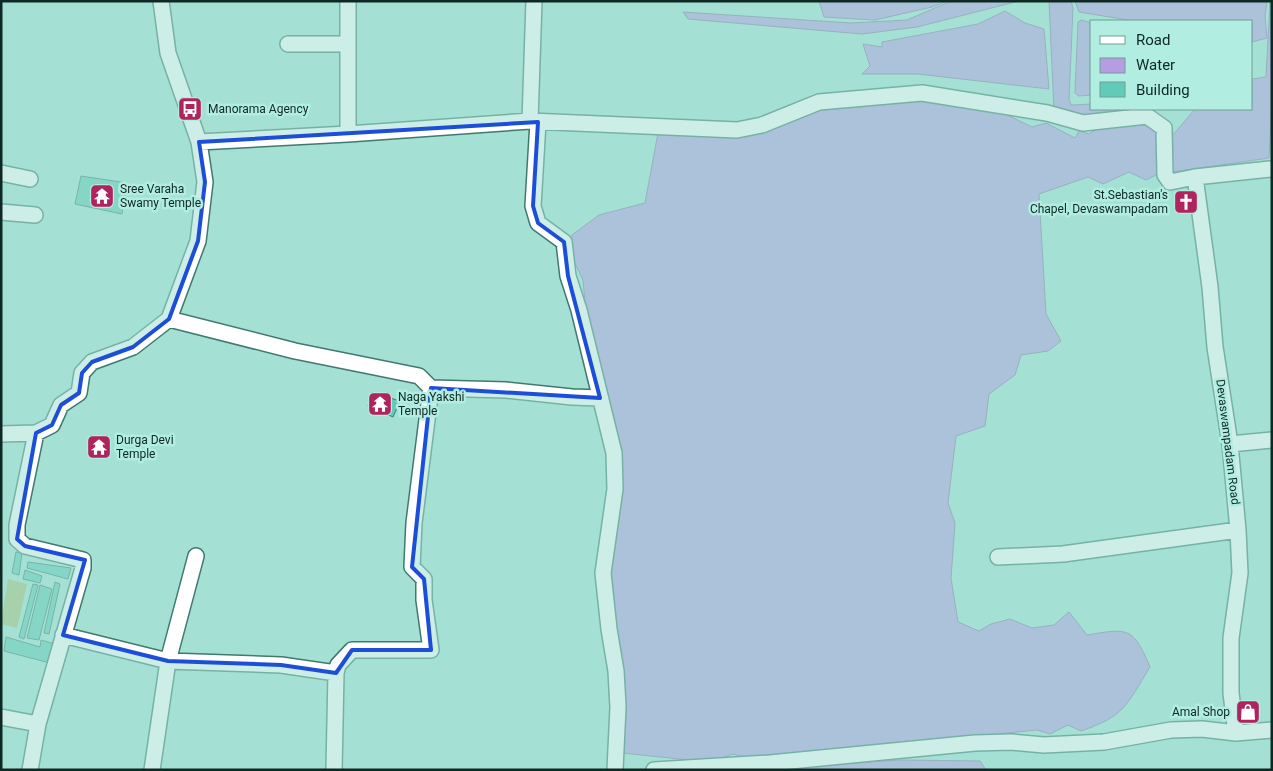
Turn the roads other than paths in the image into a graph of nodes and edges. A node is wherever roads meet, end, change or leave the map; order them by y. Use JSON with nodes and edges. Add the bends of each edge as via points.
{"nodes":[{"id":1,"x":161,"y":1,"type":"edge"},
{"id":2,"x":348,"y":1,"type":"edge"},
{"id":3,"x":534,"y":1,"type":"edge"},
{"id":4,"x":288,"y":44,"type":"dead end"},
{"id":5,"x":348,"y":44,"type":"junction"},
{"id":6,"x":534,"y":122,"type":"junction"},
{"id":7,"x":348,"y":134,"type":"junction"},
{"id":8,"x":199,"y":142,"type":"junction"},
{"id":9,"x":1270,"y":169,"type":"dead end"},
{"id":10,"x":1,"y":173,"type":"edge"},
{"id":11,"x":1195,"y":177,"type":"junction"},
{"id":12,"x":30,"y":179,"type":"dead end"},
{"id":13,"x":1,"y":212,"type":"edge"},
{"id":14,"x":35,"y":215,"type":"dead end"},
{"id":15,"x":169,"y":319,"type":"junction"},
{"id":16,"x":430,"y":388,"type":"junction"},
{"id":17,"x":600,"y":398,"type":"junction"},
{"id":18,"x":36,"y":433,"type":"junction"},
{"id":19,"x":1,"y":434,"type":"edge"},
{"id":20,"x":1272,"y":440,"type":"edge"},
{"id":21,"x":1230,"y":444,"type":"junction"},
{"id":22,"x":1238,"y":530,"type":"junction"},
{"id":23,"x":196,"y":556,"type":"dead end"},
{"id":24,"x":998,"y":558,"type":"dead end"},
{"id":25,"x":63,"y":635,"type":"junction"},
{"id":26,"x":168,"y":661,"type":"junction"},
{"id":27,"x":336,"y":673,"type":"junction"},
{"id":28,"x":1,"y":717,"type":"edge"},
{"id":29,"x":38,"y":724,"type":"junction"},
{"id":30,"x":1272,"y":730,"type":"edge"},
{"id":31,"x":1236,"y":733,"type":"junction"},
{"id":32,"x":30,"y":770,"type":"edge"},
{"id":33,"x":152,"y":770,"type":"edge"},
{"id":34,"x":334,"y":770,"type":"edge"},
{"id":35,"x":615,"y":770,"type":"edge"},
{"id":36,"x":654,"y":770,"type":"edge"}],
"edges":[{"from":1,"to":8,"type":"street","via":[[168,53]]},
{"from":2,"to":5,"type":"street"},
{"from":3,"to":6,"type":"street"},
{"from":4,"to":5,"type":"street"},
{"from":5,"to":7,"type":"street"},
{"from":6,"to":7,"type":"street"},
{"from":6,"to":11,"type":"street","via":[[737,130],[762,125],[819,102],[922,93],[1047,113],[1083,123],[1147,116],[1164,128],[1165,175],[1170,182]]},
{"from":6,"to":17,"type":"street","via":[[532,206],[538,223],[564,242],[568,276]]},
{"from":7,"to":8,"type":"street"},
{"from":8,"to":15,"type":"street","via":[[205,182],[198,241]]},
{"from":9,"to":11,"type":"street"},
{"from":10,"to":12,"type":"street"},
{"from":11,"to":21,"type":"street","name":"Devaswampadam Road"},
{"from":13,"to":14,"type":"street"},
{"from":15,"to":16,"type":"street","via":[[295,351],[420,376]]},
{"from":15,"to":18,"type":"street","via":[[133,347],[92,362],[82,373],[79,393],[61,405],[52,425]]},
{"from":16,"to":17,"type":"street"},
{"from":16,"to":27,"type":"street","via":[[412,567],[424,579],[431,650],[352,650],[338,665]]},
{"from":17,"to":35,"type":"street","via":[[614,453],[615,489],[603,573],[616,671]]},
{"from":18,"to":19,"type":"street"},
{"from":18,"to":25,"type":"street","via":[[17,540],[25,546],[83,560]]},
{"from":20,"to":21,"type":"street"},
{"from":21,"to":22,"type":"street","name":"Devaswampadam Road"},
{"from":22,"to":24,"type":"street","via":[[1063,554]]},
{"from":22,"to":31,"type":"street","name":"Devaswampadam Road","via":[[1240,573],[1231,638],[1231,693]]},
{"from":23,"to":26,"type":"street"},
{"from":25,"to":26,"type":"street"},
{"from":25,"to":29,"type":"street"},
{"from":26,"to":27,"type":"street","via":[[281,665]]},
{"from":26,"to":33,"type":"street"},
{"from":27,"to":34,"type":"street"},
{"from":28,"to":29,"type":"street"},
{"from":29,"to":32,"type":"street"},
{"from":30,"to":31,"type":"street"},
{"from":31,"to":36,"type":"street","via":[[1171,730],[1104,742],[1044,746],[1011,742],[974,743],[770,763]]}]}
